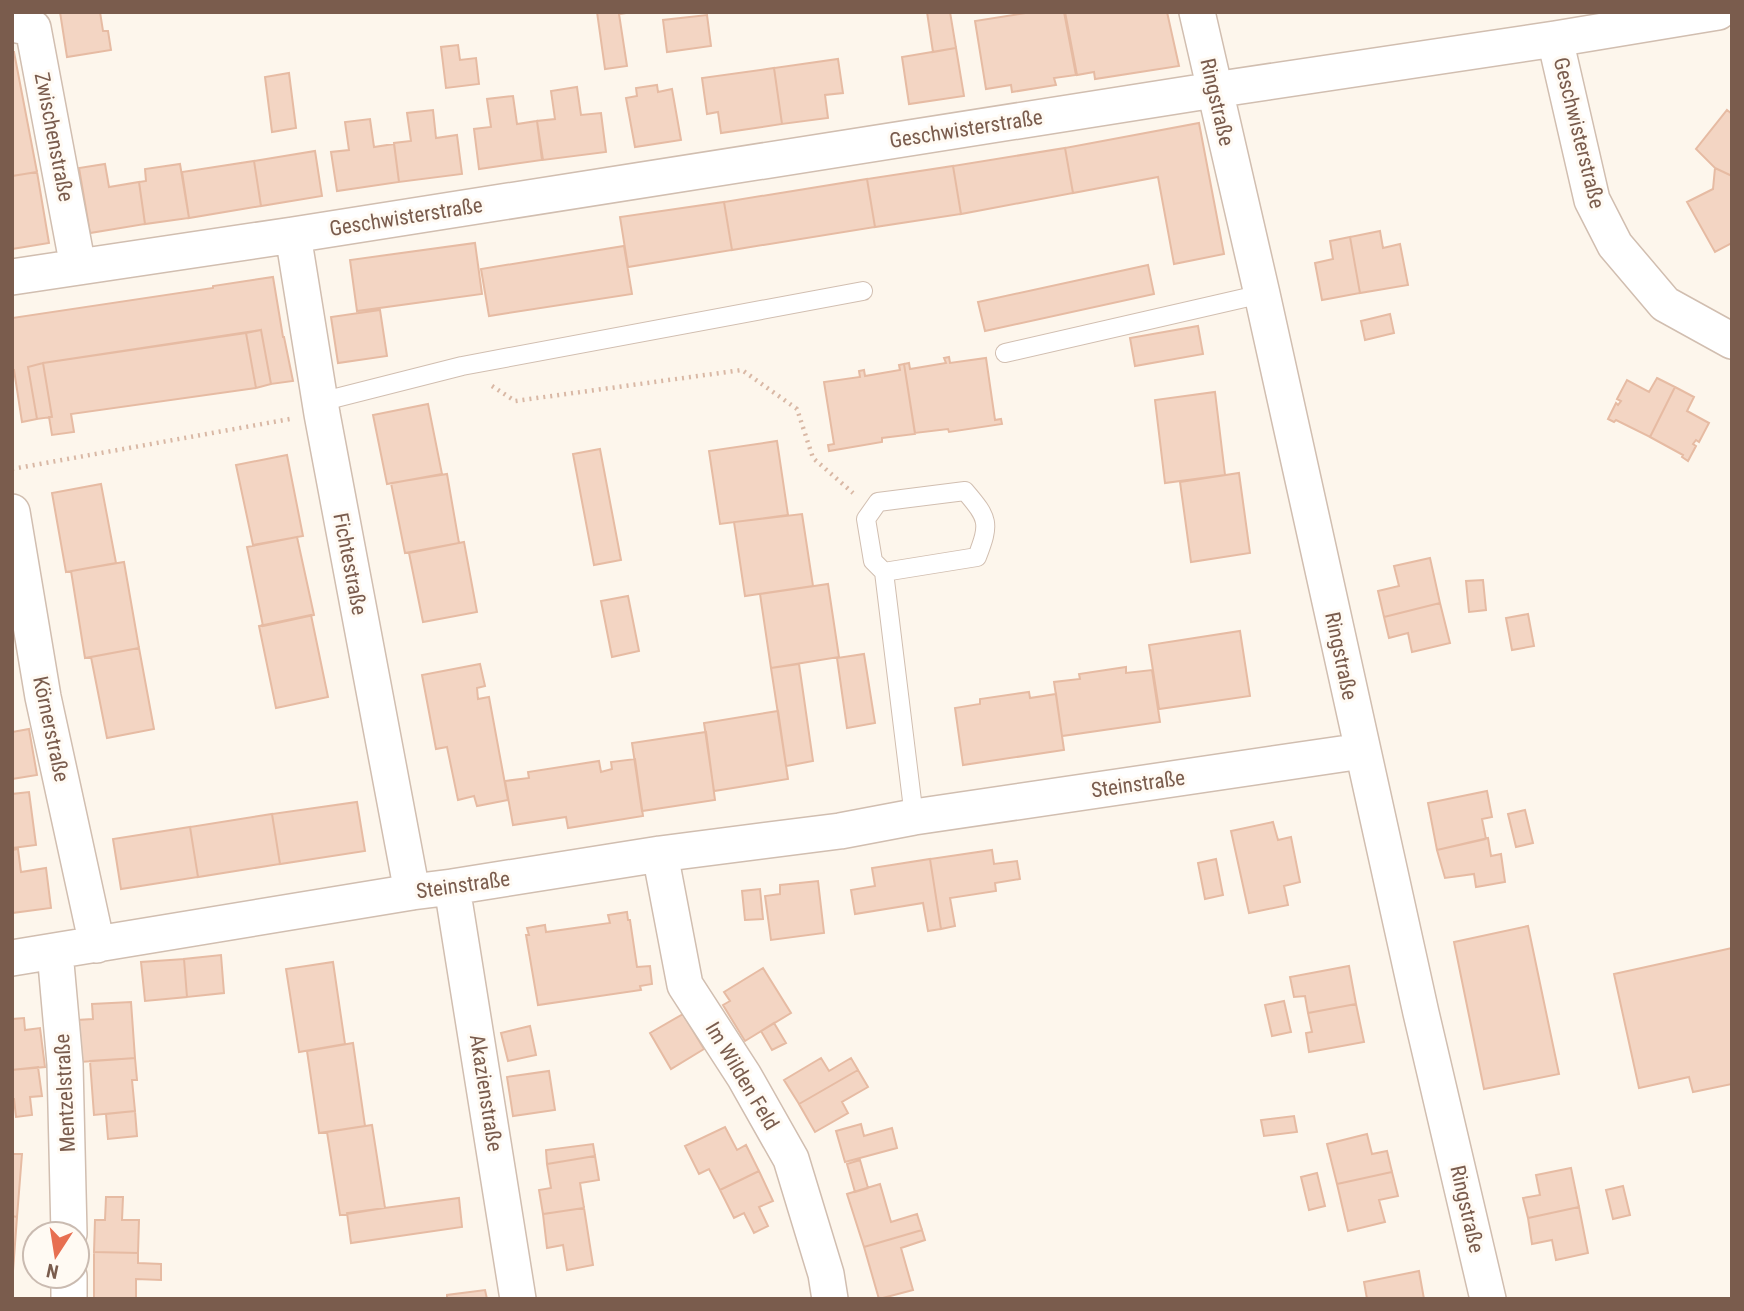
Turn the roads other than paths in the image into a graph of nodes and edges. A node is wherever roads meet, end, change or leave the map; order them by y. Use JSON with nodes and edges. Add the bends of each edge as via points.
{"nodes":[{"id":1,"x":1197,"y":12,"type":"edge"},
{"id":2,"x":1718,"y":12,"type":"edge"},
{"id":3,"x":12,"y":24,"type":"edge"},
{"id":4,"x":1555,"y":39,"type":"junction"},
{"id":5,"x":1214,"y":90,"type":"junction"},
{"id":6,"x":293,"y":235,"type":"junction"},
{"id":7,"x":78,"y":267,"type":"junction"},
{"id":8,"x":12,"y":277,"type":"edge"},
{"id":9,"x":863,"y":291,"type":"dead end"},
{"id":10,"x":1262,"y":294,"type":"junction"},
{"id":11,"x":1732,"y":341,"type":"edge"},
{"id":12,"x":1005,"y":353,"type":"dead end"},
{"id":13,"x":321,"y":408,"type":"junction"},
{"id":14,"x":12,"y":512,"type":"edge"},
{"id":15,"x":884,"y":572,"type":"junction"},
{"id":16,"x":1362,"y":751,"type":"junction"},
{"id":17,"x":914,"y":817,"type":"junction"},
{"id":18,"x":660,"y":854,"type":"junction"},
{"id":19,"x":452,"y":887,"type":"junction"},
{"id":20,"x":412,"y":892,"type":"junction"},
{"id":21,"x":97,"y":945,"type":"junction"},
{"id":22,"x":55,"y":952,"type":"junction"},
{"id":23,"x":12,"y":958,"type":"edge"},
{"id":24,"x":69,"y":1220,"type":"edge"},
{"id":25,"x":518,"y":1299,"type":"edge"},
{"id":26,"x":830,"y":1299,"type":"edge"},
{"id":27,"x":1488,"y":1299,"type":"edge"}],
"edges":[{"from":1,"to":5,"type":"street","name":"Ringstraße"},
{"from":2,"to":4,"type":"street"},
{"from":3,"to":7,"type":"street","name":"Zwischenstraße","via":[[33,29]]},
{"from":4,"to":5,"type":"street","name":"Geschwisterstraße"},
{"from":4,"to":11,"type":"street","name":"Geschwisterstraße","via":[[1592,200],[1615,245],[1665,304]]},
{"from":5,"to":6,"type":"street","name":"Geschwisterstraße"},
{"from":5,"to":10,"type":"street","name":"Ringstraße"},
{"from":6,"to":7,"type":"street","name":"Geschwisterstraße"},
{"from":6,"to":13,"type":"street","name":"Fichtestraße"},
{"from":7,"to":8,"type":"street","name":"Geschwisterstraße"},
{"from":9,"to":13,"type":"lane","via":[[463,366]]},
{"from":10,"to":12,"type":"lane"},
{"from":10,"to":16,"type":"street","name":"Ringstraße"},
{"from":13,"to":20,"type":"street","name":"Fichtestraße"},
{"from":14,"to":21,"type":"street","name":"Körnerstraße","via":[[43,697]]},
{"from":15,"to":15,"type":"lane","via":[[977,557],[986,533],[983,512],[965,491],[878,502],[866,519],[873,561]]},
{"from":15,"to":17,"type":"lane"},
{"from":16,"to":17,"type":"street","name":"Steinstraße"},
{"from":16,"to":27,"type":"street","name":"Ringstraße"},
{"from":17,"to":18,"type":"street","name":"Steinstraße"},
{"from":18,"to":19,"type":"street","name":"Steinstraße"},
{"from":18,"to":26,"type":"street","name":"Im Wilden Feld","via":[[685,985],[791,1159]]},
{"from":19,"to":20,"type":"street","name":"Steinstraße"},
{"from":19,"to":25,"type":"street","name":"Akazienstraße"},
{"from":20,"to":21,"type":"street","name":"Steinstraße"},
{"from":21,"to":22,"type":"street","name":"Steinstraße"},
{"from":22,"to":23,"type":"street","name":"Steinstraße"},
{"from":22,"to":24,"type":"street","name":"Mentzelstraße","via":[[65,1064]]}]}
